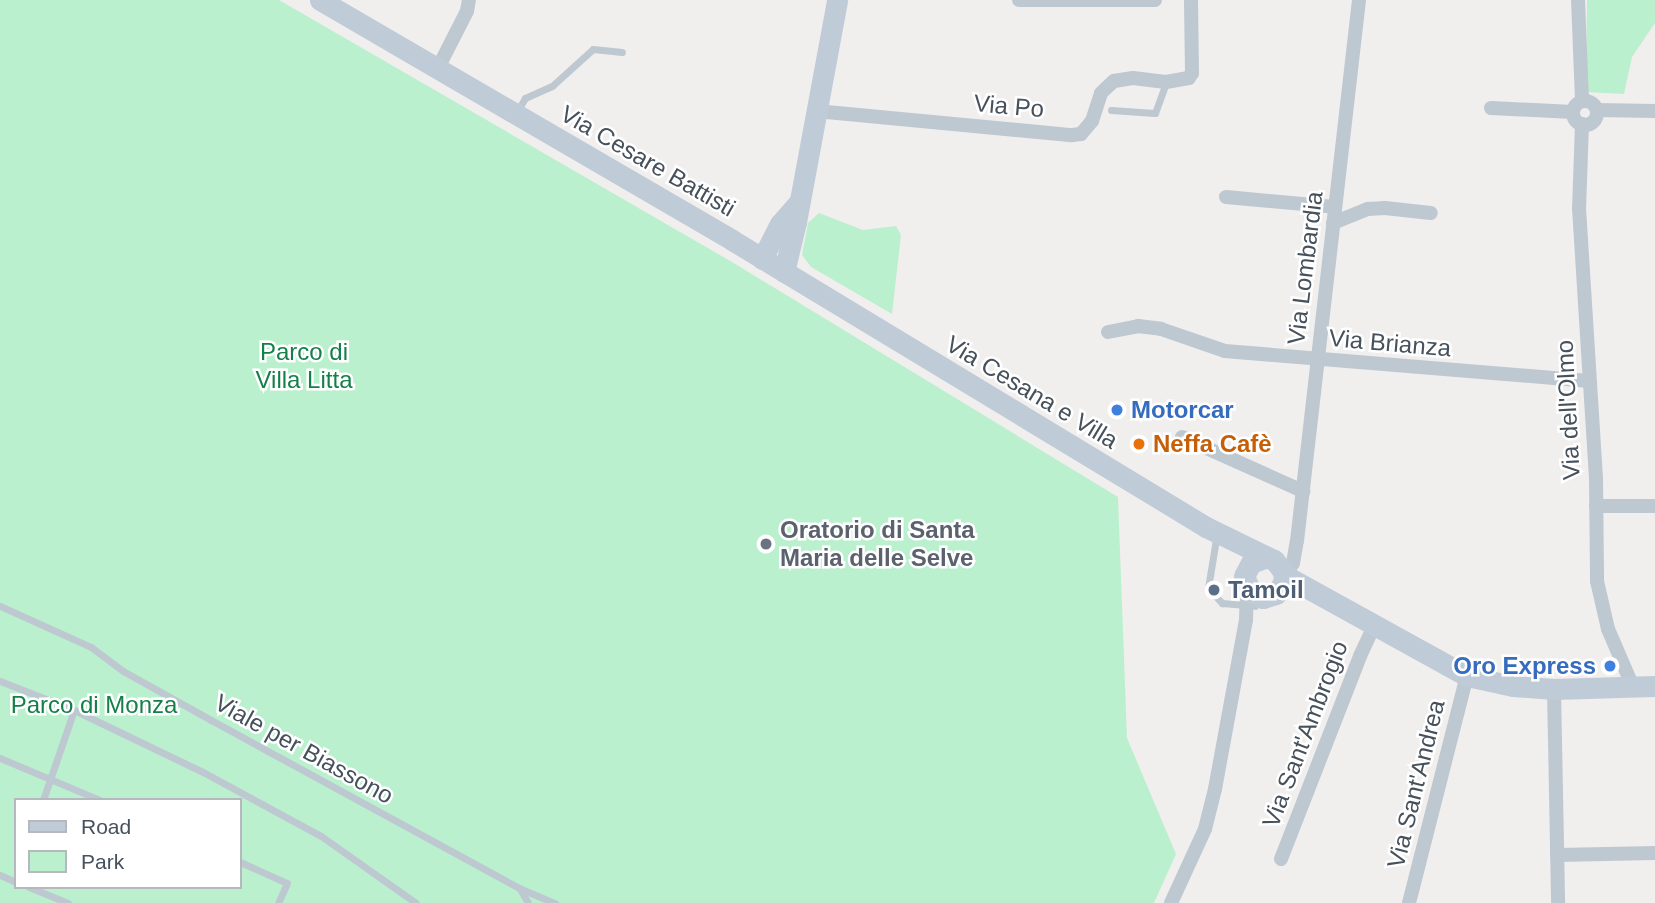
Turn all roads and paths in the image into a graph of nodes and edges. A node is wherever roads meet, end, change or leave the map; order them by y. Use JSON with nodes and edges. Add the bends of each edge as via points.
{"nodes":[{"id":1,"x":320,"y":0,"type":"edge"},
{"id":2,"x":469,"y":0,"type":"edge"},
{"id":3,"x":837,"y":0,"type":"edge"},
{"id":4,"x":1019,"y":0,"type":"edge"},
{"id":5,"x":1031,"y":0,"type":"edge"},
{"id":6,"x":1140,"y":0,"type":"edge"},
{"id":7,"x":1155,"y":0,"type":"edge"},
{"id":8,"x":1191,"y":0,"type":"edge"},
{"id":9,"x":1359,"y":0,"type":"edge"},
{"id":10,"x":1578,"y":0,"type":"edge"},
{"id":11,"x":622,"y":51,"type":"dead end"},
{"id":12,"x":438,"y":68,"type":"junction"},
{"id":13,"x":1166,"y":82,"type":"junction"},
{"id":14,"x":1491,"y":108,"type":"dead end"},
{"id":15,"x":1111,"y":110,"type":"dead end"},
{"id":16,"x":816,"y":111,"type":"junction"},
{"id":17,"x":1655,"y":111,"type":"edge"},
{"id":18,"x":1579,"y":112,"type":"junction"},
{"id":19,"x":516,"y":114,"type":"junction"},
{"id":20,"x":1226,"y":197,"type":"dead end"},
{"id":21,"x":800,"y":201,"type":"junction"},
{"id":22,"x":1335,"y":207,"type":"junction"},
{"id":23,"x":1431,"y":213,"type":"dead end"},
{"id":24,"x":1333,"y":223,"type":"junction"},
{"id":25,"x":780,"y":224,"type":"junction"},
{"id":26,"x":732,"y":240,"type":"junction"},
{"id":27,"x":762,"y":259,"type":"junction"},
{"id":28,"x":784,"y":272,"type":"junction"},
{"id":29,"x":831,"y":301,"type":"joint"},
{"id":30,"x":1108,"y":332,"type":"dead end"},
{"id":31,"x":1317,"y":360,"type":"junction"},
{"id":32,"x":1589,"y":382,"type":"junction"},
{"id":33,"x":1182,"y":437,"type":"dead end"},
{"id":34,"x":1303,"y":491,"type":"junction"},
{"id":35,"x":1595,"y":506,"type":"junction"},
{"id":36,"x":1655,"y":506,"type":"edge"},
{"id":37,"x":1213,"y":532,"type":"junction"},
{"id":38,"x":1261,"y":588,"type":"junction"},
{"id":39,"x":0,"y":606,"type":"edge"},
{"id":40,"x":1374,"y":626,"type":"junction"},
{"id":41,"x":1467,"y":676,"type":"junction"},
{"id":42,"x":0,"y":681,"type":"edge"},
{"id":43,"x":1655,"y":686,"type":"edge"},
{"id":44,"x":1633,"y":687,"type":"junction"},
{"id":45,"x":1554,"y":689,"type":"junction"},
{"id":46,"x":74,"y":710,"type":"junction"},
{"id":47,"x":0,"y":758,"type":"edge"},
{"id":48,"x":51,"y":778,"type":"junction"},
{"id":49,"x":44,"y":798,"type":"edge"},
{"id":50,"x":96,"y":798,"type":"edge"},
{"id":51,"x":1655,"y":853,"type":"edge"},
{"id":52,"x":1557,"y":855,"type":"junction"},
{"id":53,"x":1281,"y":859,"type":"dead end"},
{"id":54,"x":242,"y":863,"type":"edge"},
{"id":55,"x":519,"y":888,"type":"junction"},
{"id":56,"x":34,"y":889,"type":"edge"},
{"id":57,"x":68,"y":903,"type":"edge"},
{"id":58,"x":278,"y":903,"type":"edge"},
{"id":59,"x":416,"y":903,"type":"edge"},
{"id":60,"x":528,"y":903,"type":"edge"},
{"id":61,"x":555,"y":903,"type":"edge"},
{"id":62,"x":1171,"y":903,"type":"edge"},
{"id":63,"x":1409,"y":903,"type":"edge"},
{"id":64,"x":1558,"y":903,"type":"edge"}],
"edges":[{"from":1,"to":12,"type":"main road","name":"Via Cesare Battisti"},
{"from":2,"to":12,"type":"street"},
{"from":3,"to":16,"type":"main road"},
{"from":4,"to":5,"type":"street"},
{"from":5,"to":6,"type":"street"},
{"from":6,"to":7,"type":"street"},
{"from":8,"to":13,"type":"street","via":[[1192,73],[1184,80]]},
{"from":9,"to":22,"type":"street","name":"Via Lombardia"},
{"from":10,"to":18,"type":"street","name":"Via dell'Olmo"},
{"from":11,"to":19,"type":"lane","via":[[593,49],[559,81],[525,98]]},
{"from":12,"to":19,"type":"main road","name":"Via Cesare Battisti"},
{"from":13,"to":15,"type":"lane","via":[[1155,113]]},
{"from":13,"to":16,"type":"street","name":"Via Po","via":[[1114,81],[1101,93],[1088,128],[1072,135]]},
{"from":14,"to":18,"type":"street"},
{"from":16,"to":21,"type":"main road"},
{"from":17,"to":18,"type":"street","via":[[1597,110],[1590,102]]},
{"from":18,"to":32,"type":"street","name":"Via dell'Olmo","via":[[1579,208]]},
{"from":19,"to":26,"type":"main road","name":"Via Cesare Battisti"},
{"from":20,"to":22,"type":"street"},
{"from":21,"to":25,"type":"main road"},
{"from":21,"to":28,"type":"main road"},
{"from":22,"to":24,"type":"street","name":"Via Lombardia"},
{"from":23,"to":24,"type":"street","via":[[1368,209]]},
{"from":24,"to":31,"type":"street","name":"Via Lombardia"},
{"from":25,"to":26,"type":"main road"},
{"from":25,"to":27,"type":"main road"},
{"from":26,"to":27,"type":"main road","name":"Via Cesare Battisti"},
{"from":27,"to":28,"type":"main road","name":"Via Cesare Battisti"},
{"from":28,"to":29,"type":"main road","name":"Via Cesare Battisti"},
{"from":29,"to":37,"type":"main road","name":"Via Cesana e Villa"},
{"from":30,"to":31,"type":"street","name":"Via Brianza","via":[[1138,326],[1161,329],[1225,351]]},
{"from":31,"to":32,"type":"street","name":"Via Brianza"},
{"from":31,"to":34,"type":"street","name":"Via Lombardia"},
{"from":32,"to":35,"type":"street","name":"Via dell'Olmo"},
{"from":33,"to":34,"type":"street"},
{"from":34,"to":38,"type":"street","name":"Via Lombardia","via":[[1293,563]]},
{"from":35,"to":36,"type":"street"},
{"from":35,"to":44,"type":"street","name":"Via dell'Olmo","via":[[1601,605]]},
{"from":37,"to":38,"type":"main road","name":"Via Cesana e Villa"},
{"from":37,"to":38,"type":"lane","via":[[1208,588],[1222,603]]},
{"from":38,"to":40,"type":"main road","name":"Via Cesana e Villa","via":[[1321,597]]},
{"from":38,"to":62,"type":"street","name":"Via Lombardia","via":[[1205,830]]},
{"from":39,"to":55,"type":"lane","name":"Viale per Biassono","via":[[90,648],[134,677]]},
{"from":40,"to":41,"type":"main road","name":"Via Cesana e Villa"},
{"from":40,"to":53,"type":"street","name":"Via Sant'Ambrogio"},
{"from":41,"to":45,"type":"main road","name":"Via Cesana e Villa"},
{"from":41,"to":63,"type":"street","name":"Via Sant'Andrea"},
{"from":42,"to":46,"type":"lane"},
{"from":43,"to":44,"type":"main road","name":"Via Cesana e Villa"},
{"from":44,"to":45,"type":"main road","name":"Via Cesana e Villa"},
{"from":45,"to":52,"type":"street"},
{"from":46,"to":48,"type":"lane"},
{"from":46,"to":59,"type":"lane","via":[[321,836]]},
{"from":47,"to":48,"type":"lane"},
{"from":48,"to":49,"type":"lane"},
{"from":48,"to":50,"type":"lane"},
{"from":51,"to":52,"type":"street"},
{"from":52,"to":64,"type":"street"},
{"from":54,"to":58,"type":"lane","via":[[287,883]]},
{"from":55,"to":60,"type":"lane"},
{"from":55,"to":61,"type":"lane","name":"Viale per Biassono"},
{"from":56,"to":57,"type":"lane"}]}
